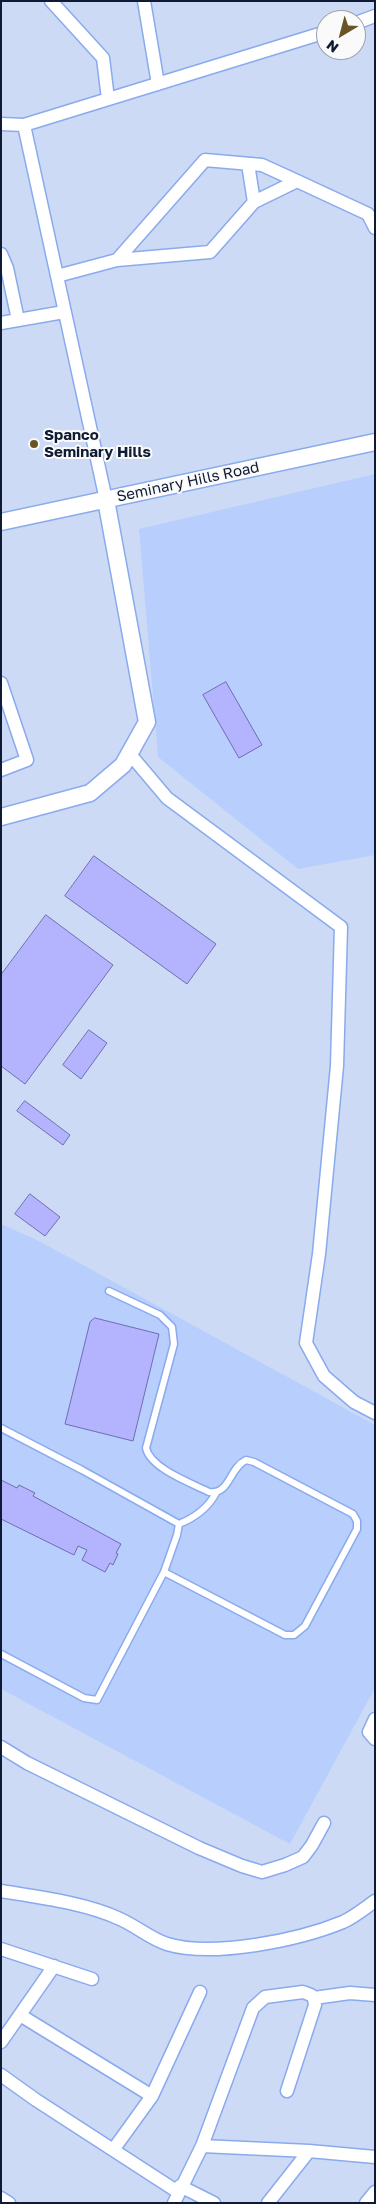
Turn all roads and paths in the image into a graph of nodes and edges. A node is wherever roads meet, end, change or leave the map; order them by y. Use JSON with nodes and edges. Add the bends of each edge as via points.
{"nodes":[{"id":1,"x":51,"y":1,"type":"edge"},
{"id":2,"x":144,"y":1,"type":"edge"},
{"id":3,"x":316,"y":35,"type":"edge"},
{"id":4,"x":158,"y":84,"type":"junction"},
{"id":5,"x":108,"y":99,"type":"junction"},
{"id":6,"x":1,"y":124,"type":"edge"},
{"id":7,"x":24,"y":125,"type":"junction"},
{"id":8,"x":248,"y":164,"type":"junction"},
{"id":9,"x":297,"y":181,"type":"junction"},
{"id":10,"x":254,"y":202,"type":"junction"},
{"id":11,"x":375,"y":228,"type":"edge"},
{"id":12,"x":1,"y":254,"type":"edge"},
{"id":13,"x":117,"y":260,"type":"junction"},
{"id":14,"x":57,"y":276,"type":"junction"},
{"id":15,"x":64,"y":312,"type":"junction"},
{"id":16,"x":18,"y":320,"type":"junction"},
{"id":17,"x":1,"y":323,"type":"edge"},
{"id":18,"x":375,"y":442,"type":"edge"},
{"id":19,"x":106,"y":500,"type":"junction"},
{"id":20,"x":1,"y":522,"type":"edge"},
{"id":21,"x":1,"y":683,"type":"edge"},
{"id":22,"x":129,"y":753,"type":"junction"},
{"id":23,"x":1,"y":770,"type":"edge"},
{"id":24,"x":1,"y":817,"type":"edge"},
{"id":25,"x":109,"y":1291,"type":"dead end"},
{"id":26,"x":375,"y":1413,"type":"edge"},
{"id":27,"x":1,"y":1428,"type":"edge"},
{"id":28,"x":216,"y":1493,"type":"junction"},
{"id":29,"x":179,"y":1524,"type":"junction"},
{"id":30,"x":164,"y":1572,"type":"junction"},
{"id":31,"x":1,"y":1654,"type":"edge"},
{"id":32,"x":375,"y":1719,"type":"edge"},
{"id":33,"x":375,"y":1739,"type":"edge"},
{"id":34,"x":1,"y":1747,"type":"edge"},
{"id":35,"x":324,"y":1823,"type":"dead end"},
{"id":36,"x":1,"y":1891,"type":"edge"},
{"id":37,"x":375,"y":1901,"type":"edge"},
{"id":38,"x":1,"y":1949,"type":"edge"},
{"id":39,"x":54,"y":1966,"type":"junction"},
{"id":40,"x":92,"y":1979,"type":"dead end"},
{"id":41,"x":200,"y":1992,"type":"dead end"},
{"id":42,"x":375,"y":1995,"type":"edge"},
{"id":43,"x":314,"y":1998,"type":"junction"},
{"id":44,"x":20,"y":2015,"type":"junction"},
{"id":45,"x":1,"y":2042,"type":"edge"},
{"id":46,"x":1,"y":2075,"type":"edge"},
{"id":47,"x":287,"y":2091,"type":"dead end"},
{"id":48,"x":152,"y":2096,"type":"junction"},
{"id":49,"x":202,"y":2146,"type":"junction"},
{"id":50,"x":113,"y":2150,"type":"junction"},
{"id":51,"x":308,"y":2151,"type":"junction"},
{"id":52,"x":375,"y":2157,"type":"edge"},
{"id":53,"x":375,"y":2192,"type":"edge"},
{"id":54,"x":177,"y":2193,"type":"edge"},
{"id":55,"x":1,"y":2198,"type":"edge"},
{"id":56,"x":9,"y":2203,"type":"edge"},
{"id":57,"x":214,"y":2203,"type":"edge"},
{"id":58,"x":268,"y":2203,"type":"edge"},
{"id":59,"x":366,"y":2203,"type":"edge"}],
"edges":[{"from":1,"to":5,"type":"street","via":[[103,58]]},
{"from":2,"to":4,"type":"street"},
{"from":3,"to":4,"type":"street"},
{"from":4,"to":5,"type":"street"},
{"from":5,"to":7,"type":"street"},
{"from":6,"to":7,"type":"street"},
{"from":7,"to":14,"type":"street"},
{"from":8,"to":9,"type":"street","via":[[262,165]]},
{"from":8,"to":10,"type":"street"},
{"from":8,"to":13,"type":"street","via":[[205,160]]},
{"from":9,"to":10,"type":"street"},
{"from":9,"to":11,"type":"street","via":[[368,214]]},
{"from":10,"to":13,"type":"street","via":[[210,252]]},
{"from":12,"to":16,"type":"street"},
{"from":13,"to":14,"type":"street"},
{"from":14,"to":15,"type":"street"},
{"from":15,"to":16,"type":"street"},
{"from":15,"to":19,"type":"street"},
{"from":16,"to":17,"type":"street"},
{"from":18,"to":19,"type":"street","name":"Seminary Hills Road"},
{"from":19,"to":20,"type":"street","name":"Seminary Hills Road"},
{"from":19,"to":22,"type":"street","via":[[147,722]]},
{"from":21,"to":23,"type":"street","via":[[27,760]]},
{"from":22,"to":24,"type":"street","via":[[123,765],[90,793]]},
{"from":22,"to":26,"type":"street","via":[[167,798],[341,927],[337,1066],[319,1254],[306,1343],[324,1376],[354,1402]]},
{"from":25,"to":28,"type":"lane","via":[[160,1315],[172,1327],[174,1344],[148,1439],[147,1456],[155,1464]]},
{"from":27,"to":29,"type":"lane"},
{"from":28,"to":29,"type":"lane","via":[[211,1503],[190,1520]]},
{"from":28,"to":30,"type":"lane","via":[[223,1490],[239,1463],[246,1460],[353,1514],[357,1529],[304,1626],[294,1635],[285,1635]]},
{"from":29,"to":30,"type":"lane"},
{"from":30,"to":31,"type":"lane","via":[[97,1700],[84,1698]]},
{"from":32,"to":33,"type":"street","via":[[370,1732]]},
{"from":34,"to":35,"type":"street","via":[[199,1848],[262,1872],[303,1857]]},
{"from":36,"to":37,"type":"street","via":[[86,1908],[119,1918],[167,1944],[200,1949],[250,1946],[294,1937],[344,1921]]},
{"from":38,"to":39,"type":"street"},
{"from":39,"to":40,"type":"street"},
{"from":39,"to":44,"type":"street"},
{"from":41,"to":48,"type":"street"},
{"from":42,"to":43,"type":"street","via":[[350,1993]]},
{"from":43,"to":47,"type":"street","via":[[315,2005]]},
{"from":43,"to":49,"type":"street","via":[[303,1992],[265,1997],[253,2008]]},
{"from":44,"to":45,"type":"street"},
{"from":44,"to":48,"type":"street"},
{"from":46,"to":50,"type":"street"},
{"from":48,"to":50,"type":"street"},
{"from":49,"to":51,"type":"street"},
{"from":49,"to":54,"type":"street"},
{"from":50,"to":54,"type":"street"},
{"from":51,"to":52,"type":"street"},
{"from":51,"to":58,"type":"street"},
{"from":53,"to":59,"type":"street"},
{"from":54,"to":57,"type":"street"},
{"from":55,"to":56,"type":"street"}]}
